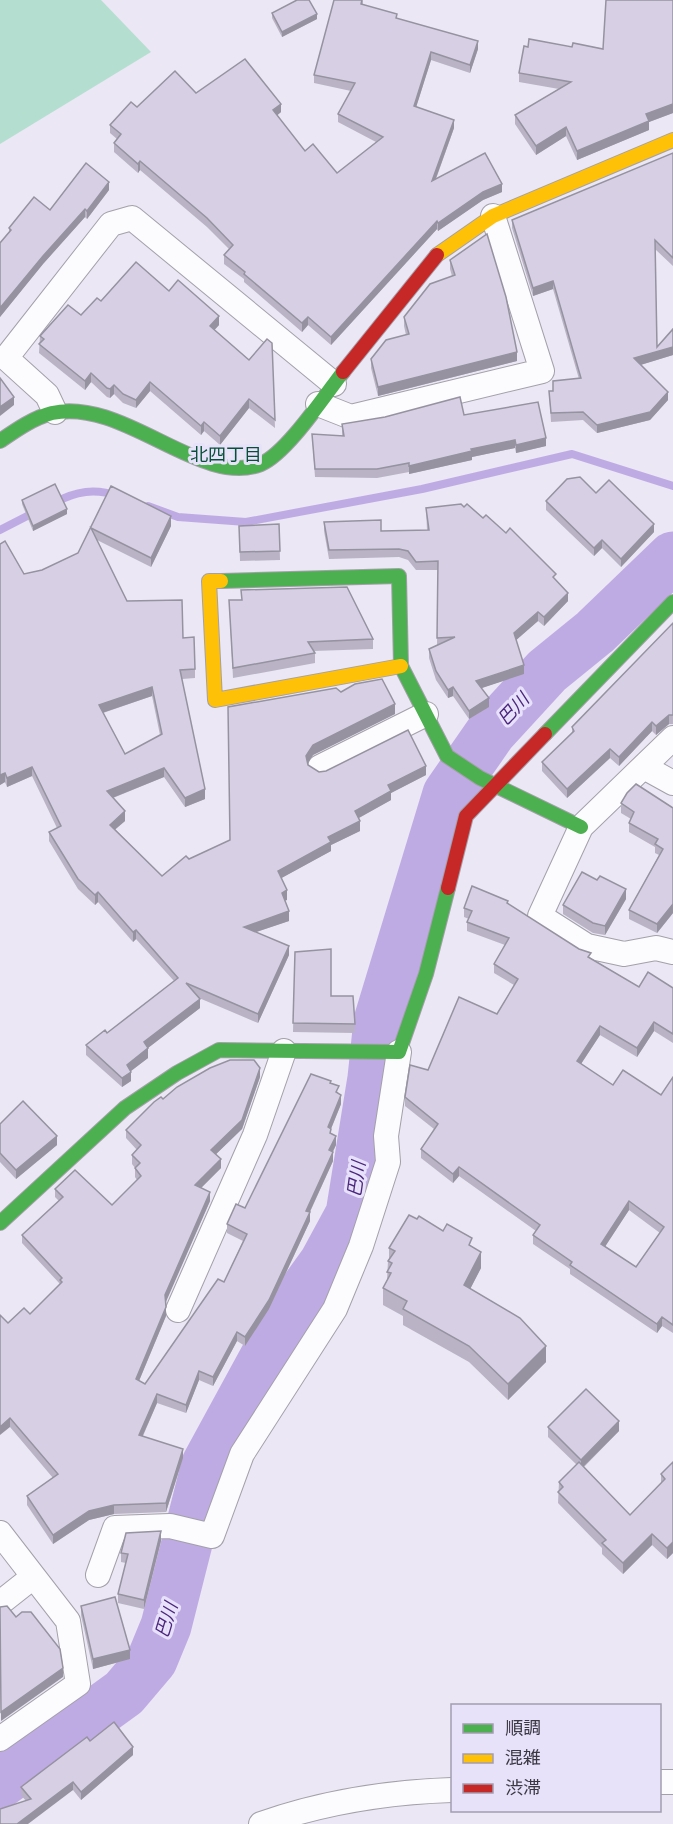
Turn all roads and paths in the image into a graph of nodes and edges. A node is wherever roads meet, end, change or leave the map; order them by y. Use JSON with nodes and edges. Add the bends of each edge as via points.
{"nodes":[{"id":1,"x":673,"y":140,"type":"edge"},
{"id":2,"x":493,"y":216,"type":"junction"},
{"id":3,"x":334,"y":384,"type":"junction"},
{"id":4,"x":318,"y":404,"type":"junction"},
{"id":5,"x":55,"y":412,"type":"junction"},
{"id":6,"x":0,"y":441,"type":"edge"},
{"id":7,"x":673,"y":602,"type":"edge"},
{"id":8,"x":401,"y":666,"type":"junction"},
{"id":9,"x":426,"y":714,"type":"junction"},
{"id":10,"x":673,"y":738,"type":"edge"},
{"id":11,"x":320,"y":767,"type":"dead end"},
{"id":12,"x":644,"y":767,"type":"junction"},
{"id":13,"x":496,"y":783,"type":"junction"},
{"id":14,"x":673,"y":783,"type":"edge"},
{"id":15,"x":582,"y":827,"type":"junction"},
{"id":16,"x":673,"y":952,"type":"edge"},
{"id":17,"x":284,"y":1051,"type":"junction"},
{"id":18,"x":393,"y":1052,"type":"junction"},
{"id":19,"x":0,"y":1223,"type":"edge"},
{"id":20,"x":178,"y":1310,"type":"dead end"},
{"id":21,"x":0,"y":1533,"type":"edge"},
{"id":22,"x":98,"y":1575,"type":"dead end"},
{"id":23,"x":33,"y":1578,"type":"junction"},
{"id":24,"x":0,"y":1603,"type":"edge"},
{"id":25,"x":0,"y":1739,"type":"edge"},
{"id":26,"x":451,"y":1790,"type":"edge"},
{"id":27,"x":261,"y":1824,"type":"edge"}],
"edges":[{"from":1,"to":2,"type":"street"},
{"from":2,"to":3,"type":"street","via":[[435,256]]},
{"from":2,"to":4,"type":"street","via":[[542,371],[351,417]]},
{"from":3,"to":4,"type":"street"},
{"from":3,"to":5,"type":"street","via":[[132,218],[111,224],[6,357],[47,395]]},
{"from":4,"to":5,"type":"street","via":[[289,441],[260,464],[232,467],[196,457],[110,417],[80,411]]},
{"from":5,"to":6,"type":"street","via":[[30,421]]},
{"from":7,"to":13,"type":"street"},
{"from":8,"to":8,"type":"street","via":[[399,576],[209,581],[215,700]]},
{"from":8,"to":9,"type":"street"},
{"from":9,"to":11,"type":"street"},
{"from":9,"to":13,"type":"street","via":[[447,756],[480,778]]},
{"from":10,"to":12,"type":"street"},
{"from":12,"to":14,"type":"street"},
{"from":12,"to":15,"type":"street"},
{"from":13,"to":15,"type":"street"},
{"from":13,"to":18,"type":"street","via":[[466,816],[426,974]]},
{"from":15,"to":16,"type":"street","via":[[540,916],[587,946],[624,954],[656,948]]},
{"from":17,"to":18,"type":"street"},
{"from":17,"to":19,"type":"street","via":[[219,1050],[177,1073],[125,1108]]},
{"from":17,"to":20,"type":"street","via":[[255,1135]]},
{"from":18,"to":22,"type":"street","via":[[386,1136],[388,1162],[361,1245],[335,1309],[242,1454],[212,1536],[170,1526],[115,1528]]},
{"from":21,"to":23,"type":"street"},
{"from":23,"to":24,"type":"street"},
{"from":23,"to":25,"type":"street","via":[[68,1621],[78,1684]]},
{"from":26,"to":27,"type":"street","via":[[414,1791],[297,1811]]}]}
